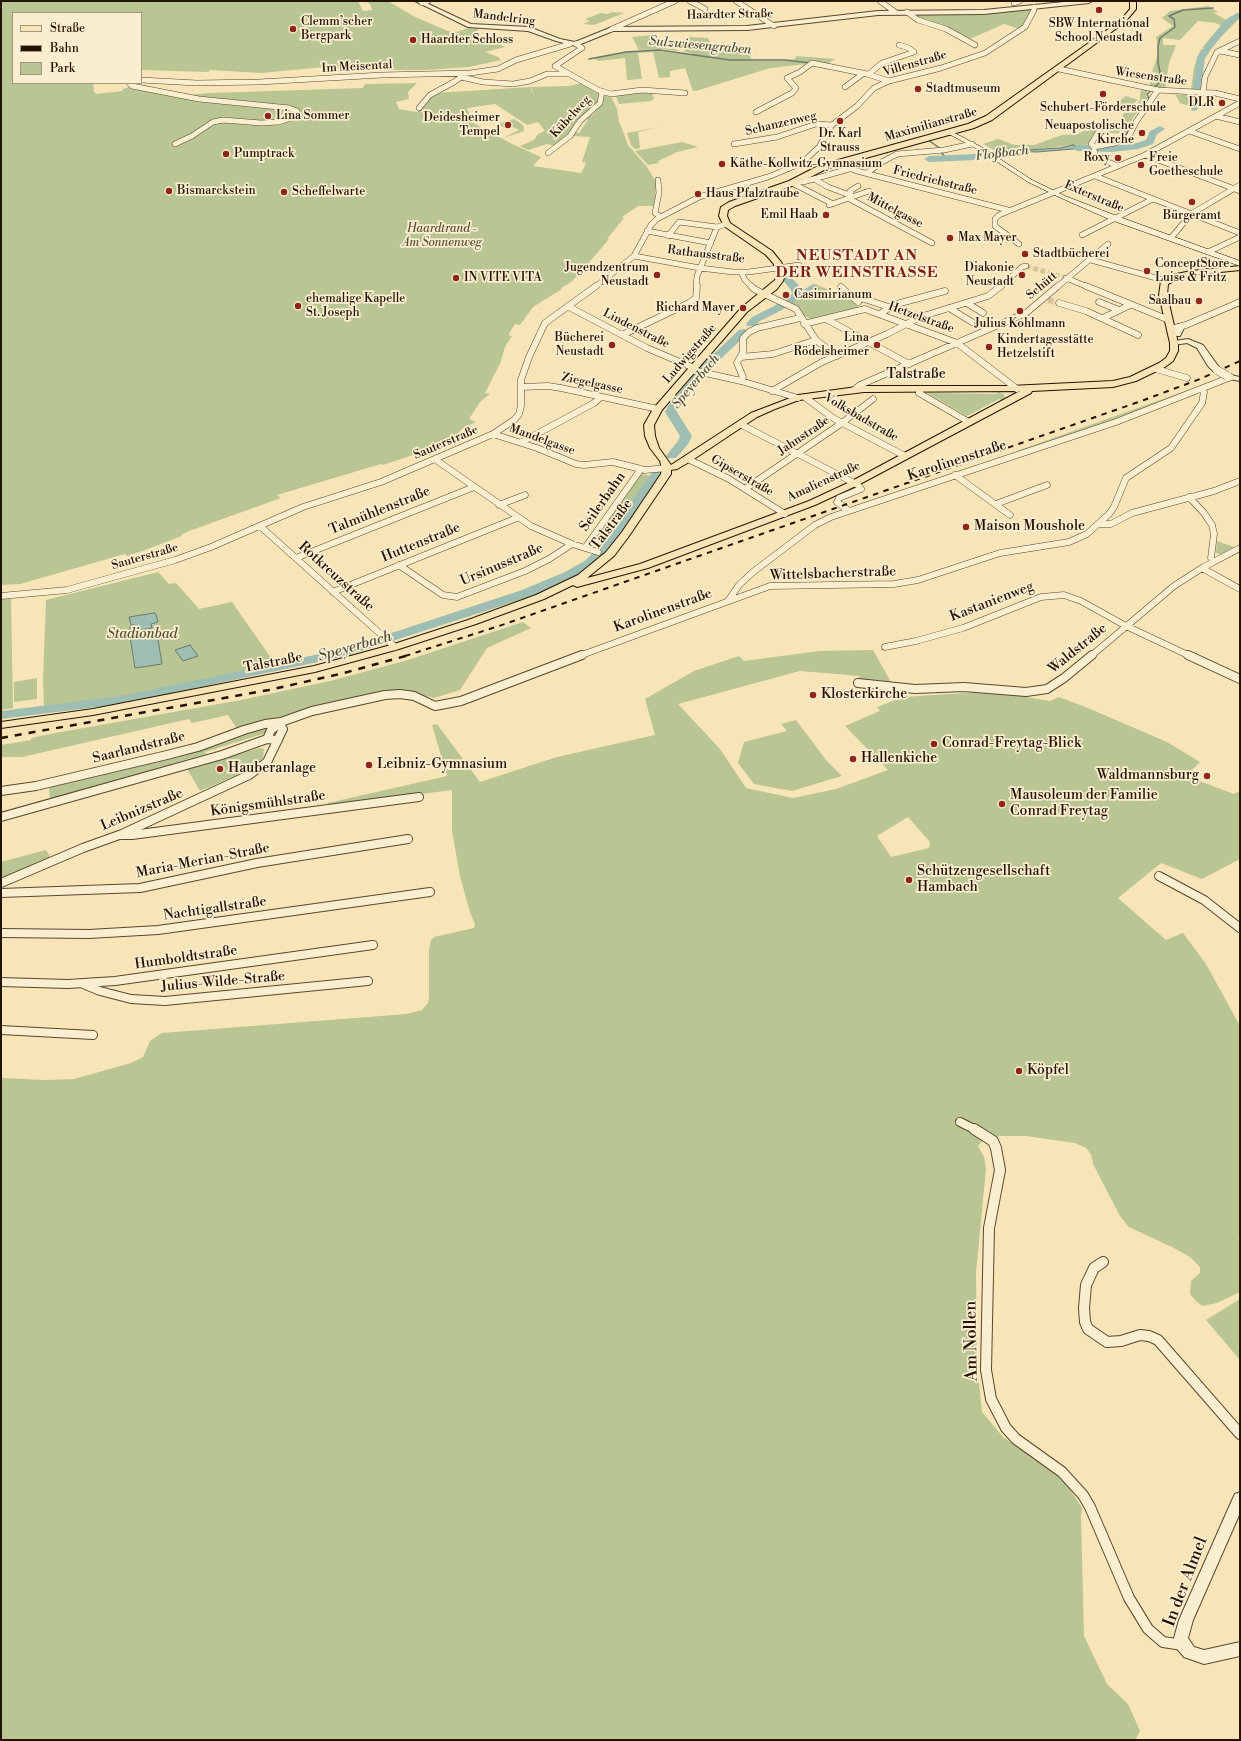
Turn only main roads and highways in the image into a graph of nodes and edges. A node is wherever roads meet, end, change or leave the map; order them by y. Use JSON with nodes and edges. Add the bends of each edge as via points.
{"nodes":[{"id":1,"x":1132,"y":1,"type":"edge"},
{"id":2,"x":948,"y":132,"type":"junction"},
{"id":3,"x":1240,"y":264,"type":"edge"},
{"id":4,"x":781,"y":268,"type":"joint"},
{"id":5,"x":1240,"y":268,"type":"edge"},
{"id":6,"x":1015,"y":394,"type":"junction"},
{"id":7,"x":666,"y":468,"type":"junction"},
{"id":8,"x":591,"y":571,"type":"junction"},
{"id":9,"x":608,"y":576,"type":"junction"},
{"id":10,"x":558,"y":589,"type":"junction"},
{"id":11,"x":1,"y":725,"type":"edge"}],
"edges":[{"from":1,"to":2,"type":"main road","name":"Maximilianstraße","via":[[1133,10],[1123,22],[992,117]]},
{"from":2,"to":3,"type":"main road","name":"Exterstraße","via":[[1053,192],[1114,218]]},
{"from":2,"to":4,"type":"main road","name":"Maximilianstraße","via":[[834,163],[794,182],[728,206],[723,212],[727,224],[769,253]]},
{"from":4,"to":7,"type":"main road","name":"Ludwigstraße","via":[[779,281],[744,310],[697,371],[658,409],[649,425],[650,436]]},
{"from":5,"to":6,"type":"main road","name":"Amalienstraße","via":[[1191,273],[1164,283],[1162,288],[1174,331],[1175,349],[1170,358],[1156,369],[1118,383],[1041,388]]},
{"from":6,"to":7,"type":"main road","name":"Talstraße","via":[[1002,390],[854,390],[802,398],[754,415],[688,459]]},
{"from":6,"to":9,"type":"main road","name":"Amalienstraße","via":[[969,422],[855,483],[785,514],[672,556]]},
{"from":7,"to":8,"type":"main road","name":"Talstraße","via":[[626,534]]},
{"from":8,"to":9,"type":"main road"},
{"from":8,"to":10,"type":"main road","name":"Talstraße"},
{"from":9,"to":10,"type":"main road","name":"Amalienstraße"},
{"from":10,"to":11,"type":"main road","name":"Talstraße","via":[[490,616],[390,642],[308,670],[93,712]]}]}
